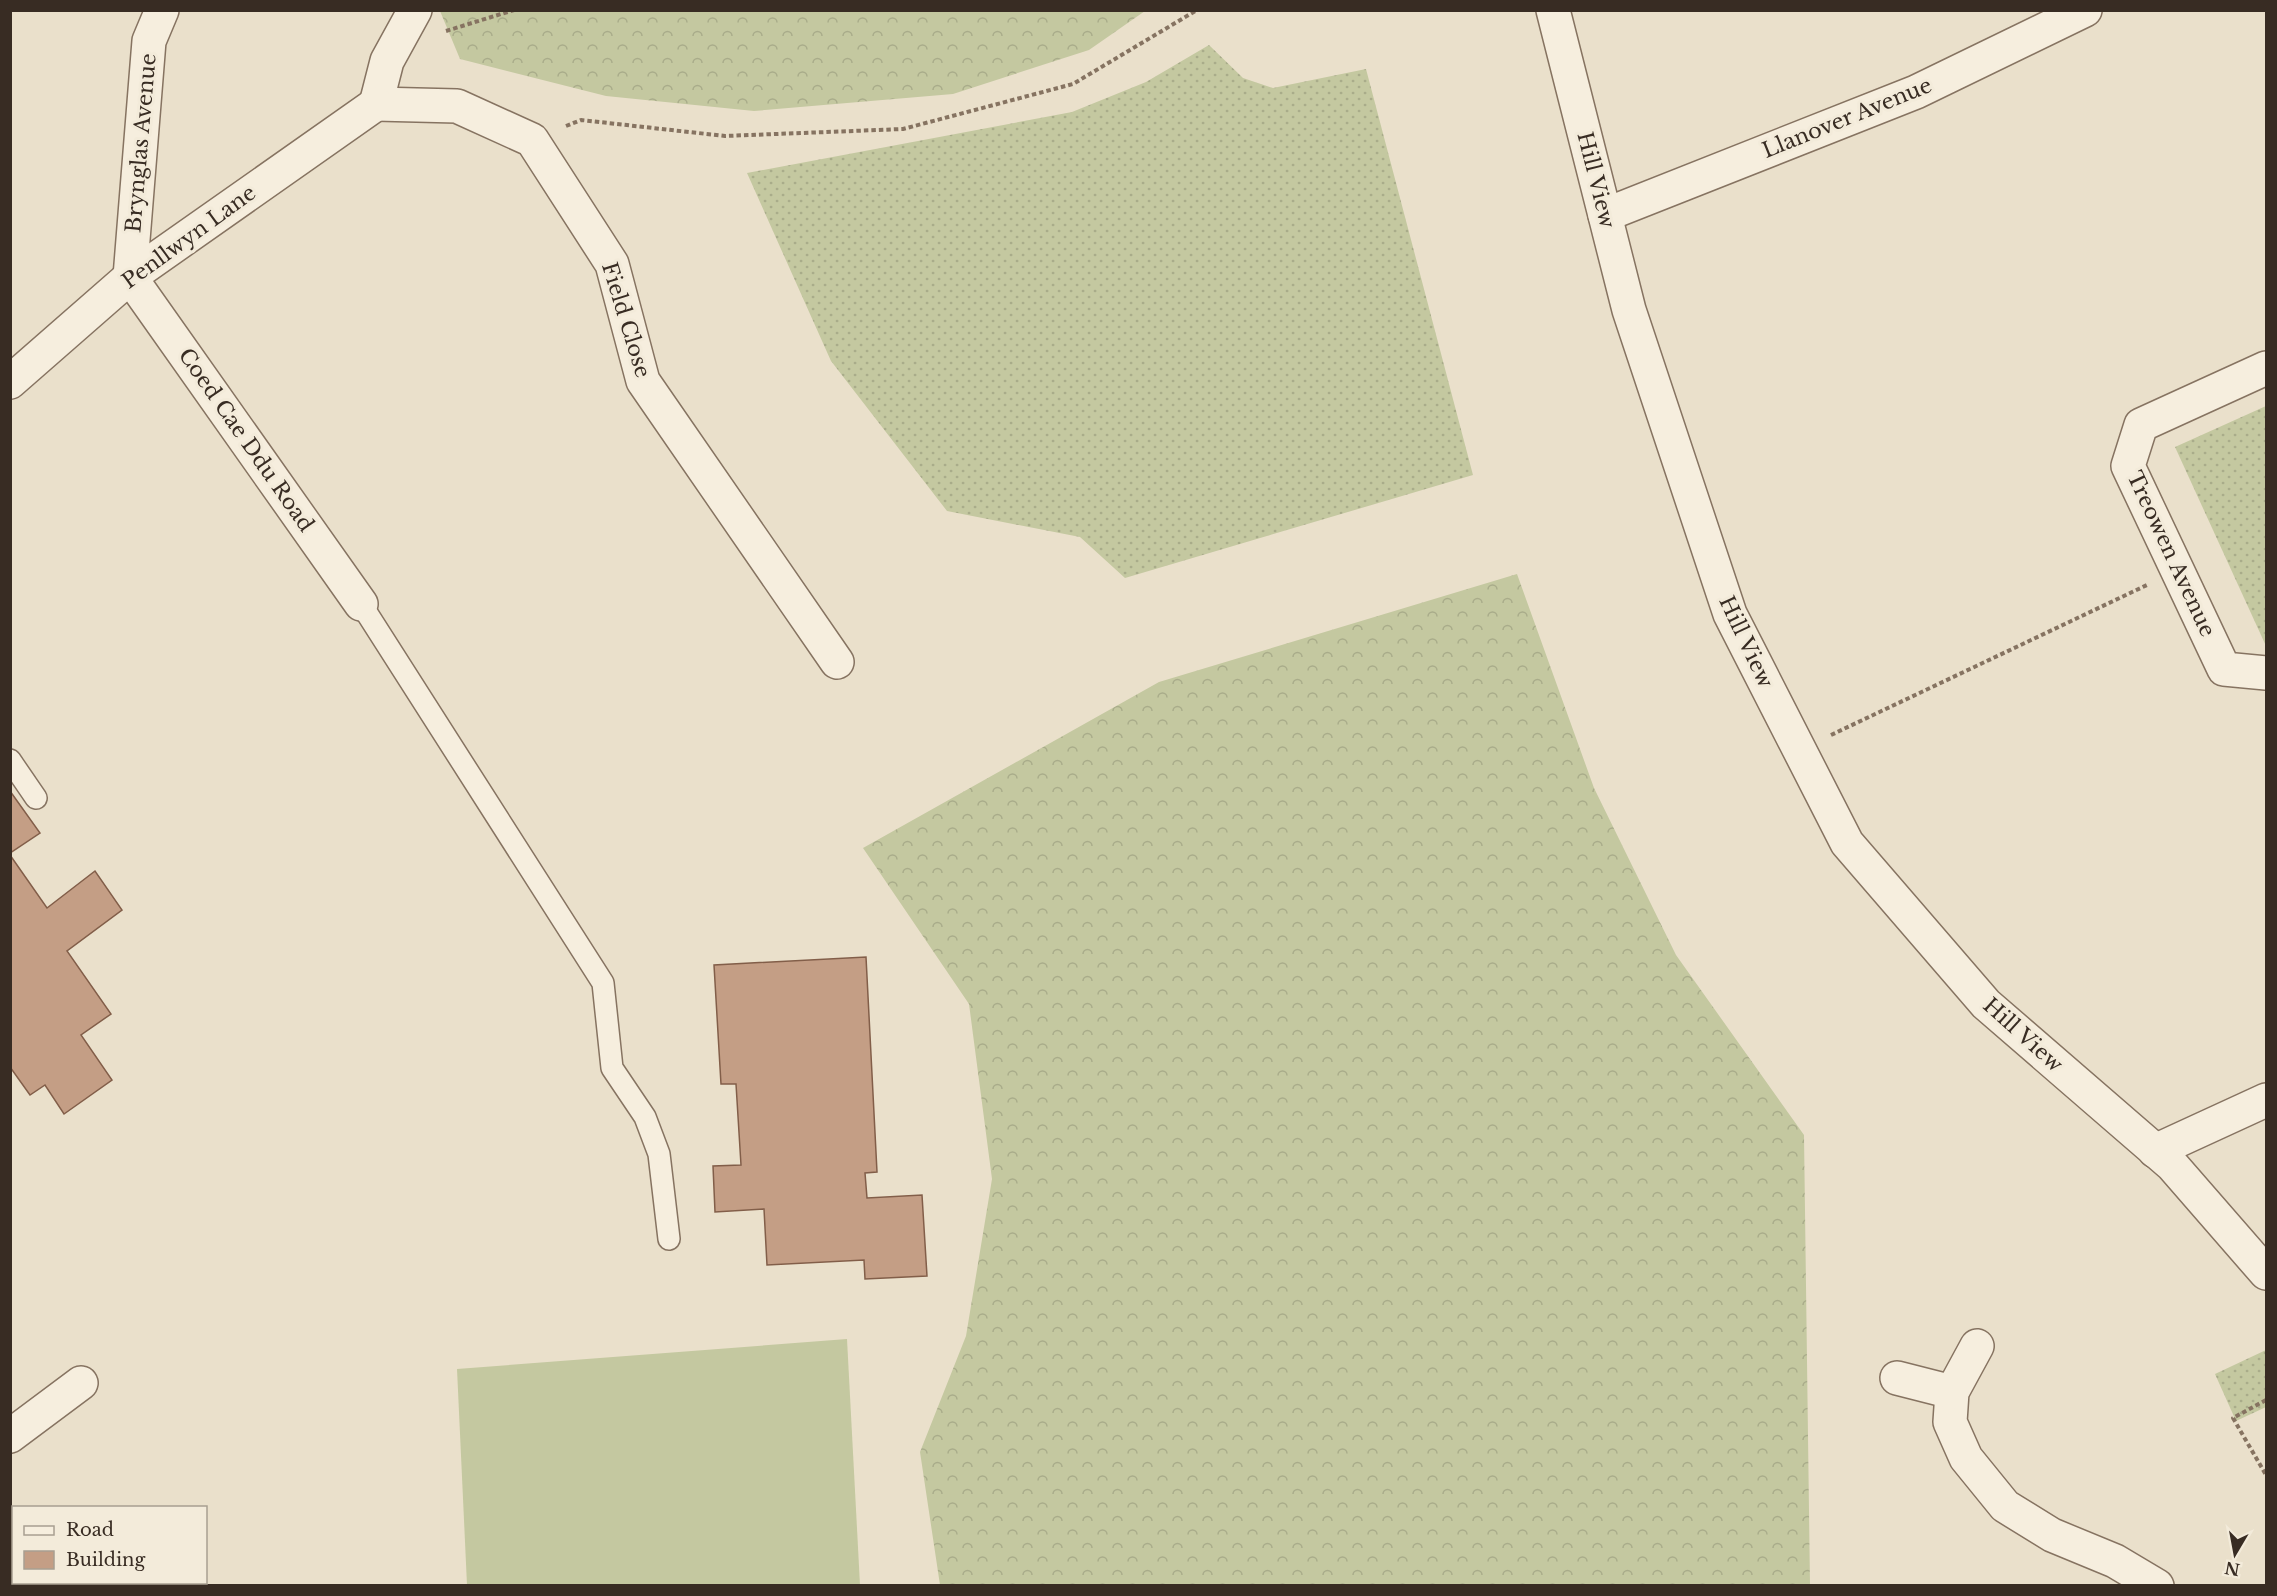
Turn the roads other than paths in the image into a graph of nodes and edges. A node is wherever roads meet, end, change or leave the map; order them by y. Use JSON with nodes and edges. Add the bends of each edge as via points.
{"nodes":[{"id":1,"x":162,"y":10,"type":"edge"},
{"id":2,"x":415,"y":10,"type":"edge"},
{"id":3,"x":1552,"y":10,"type":"edge"},
{"id":4,"x":2085,"y":10,"type":"edge"},
{"id":5,"x":376,"y":104,"type":"junction"},
{"id":6,"x":1605,"y":215,"type":"junction"},
{"id":7,"x":130,"y":277,"type":"junction"},
{"id":8,"x":2266,"y":368,"type":"edge"},
{"id":9,"x":10,"y":382,"type":"edge"},
{"id":10,"x":361,"y":604,"type":"joint"},
{"id":11,"x":837,"y":663,"type":"dead end"},
{"id":12,"x":2266,"y":673,"type":"edge"},
{"id":13,"x":10,"y":760,"type":"edge"},
{"id":14,"x":36,"y":798,"type":"dead end"},
{"id":15,"x":2266,"y":1100,"type":"edge"},
{"id":16,"x":2155,"y":1151,"type":"junction"},
{"id":17,"x":669,"y":1239,"type":"dead end"},
{"id":18,"x":2266,"y":1273,"type":"edge"},
{"id":19,"x":1977,"y":1346,"type":"dead end"},
{"id":20,"x":1897,"y":1378,"type":"dead end"},
{"id":21,"x":81,"y":1383,"type":"dead end"},
{"id":22,"x":1952,"y":1392,"type":"junction"},
{"id":23,"x":10,"y":1436,"type":"edge"},
{"id":24,"x":2157,"y":1586,"type":"edge"}],
"edges":[{"from":1,"to":7,"type":"street","name":"Brynglas Avenue","via":[[149,41]]},
{"from":2,"to":5,"type":"street","via":[[393,46]]},
{"from":3,"to":6,"type":"street","name":"Hill View"},
{"from":4,"to":6,"type":"street","name":"Llanover Avenue","via":[[1916,92]]},
{"from":5,"to":7,"type":"street","name":"Penllwyn Lane"},
{"from":5,"to":11,"type":"street","name":"Field Close","via":[[457,106],[532,140],[612,264],[643,381]]},
{"from":6,"to":16,"type":"street","name":"Hill View","via":[[1629,310],[1730,614],[1847,843],[1986,1004]]},
{"from":7,"to":9,"type":"street","name":"Penllwyn Lane"},
{"from":7,"to":10,"type":"street","name":"Coed Cae Ddu Road"},
{"from":8,"to":12,"type":"street","name":"Treowen Avenue","via":[[2140,425],[2128,466],[2224,669]]},
{"from":10,"to":17,"type":"lane","via":[[603,983],[612,1068],[645,1117],[659,1154]]},
{"from":13,"to":14,"type":"lane"},
{"from":15,"to":16,"type":"street"},
{"from":16,"to":18,"type":"street","name":"Hill View","via":[[2172,1165]]},
{"from":19,"to":22,"type":"street"},
{"from":20,"to":22,"type":"street"},
{"from":21,"to":23,"type":"street"},
{"from":22,"to":24,"type":"street","via":[[1950,1422],[1966,1458],[2004,1506],[2052,1535],[2115,1560]]}]}
